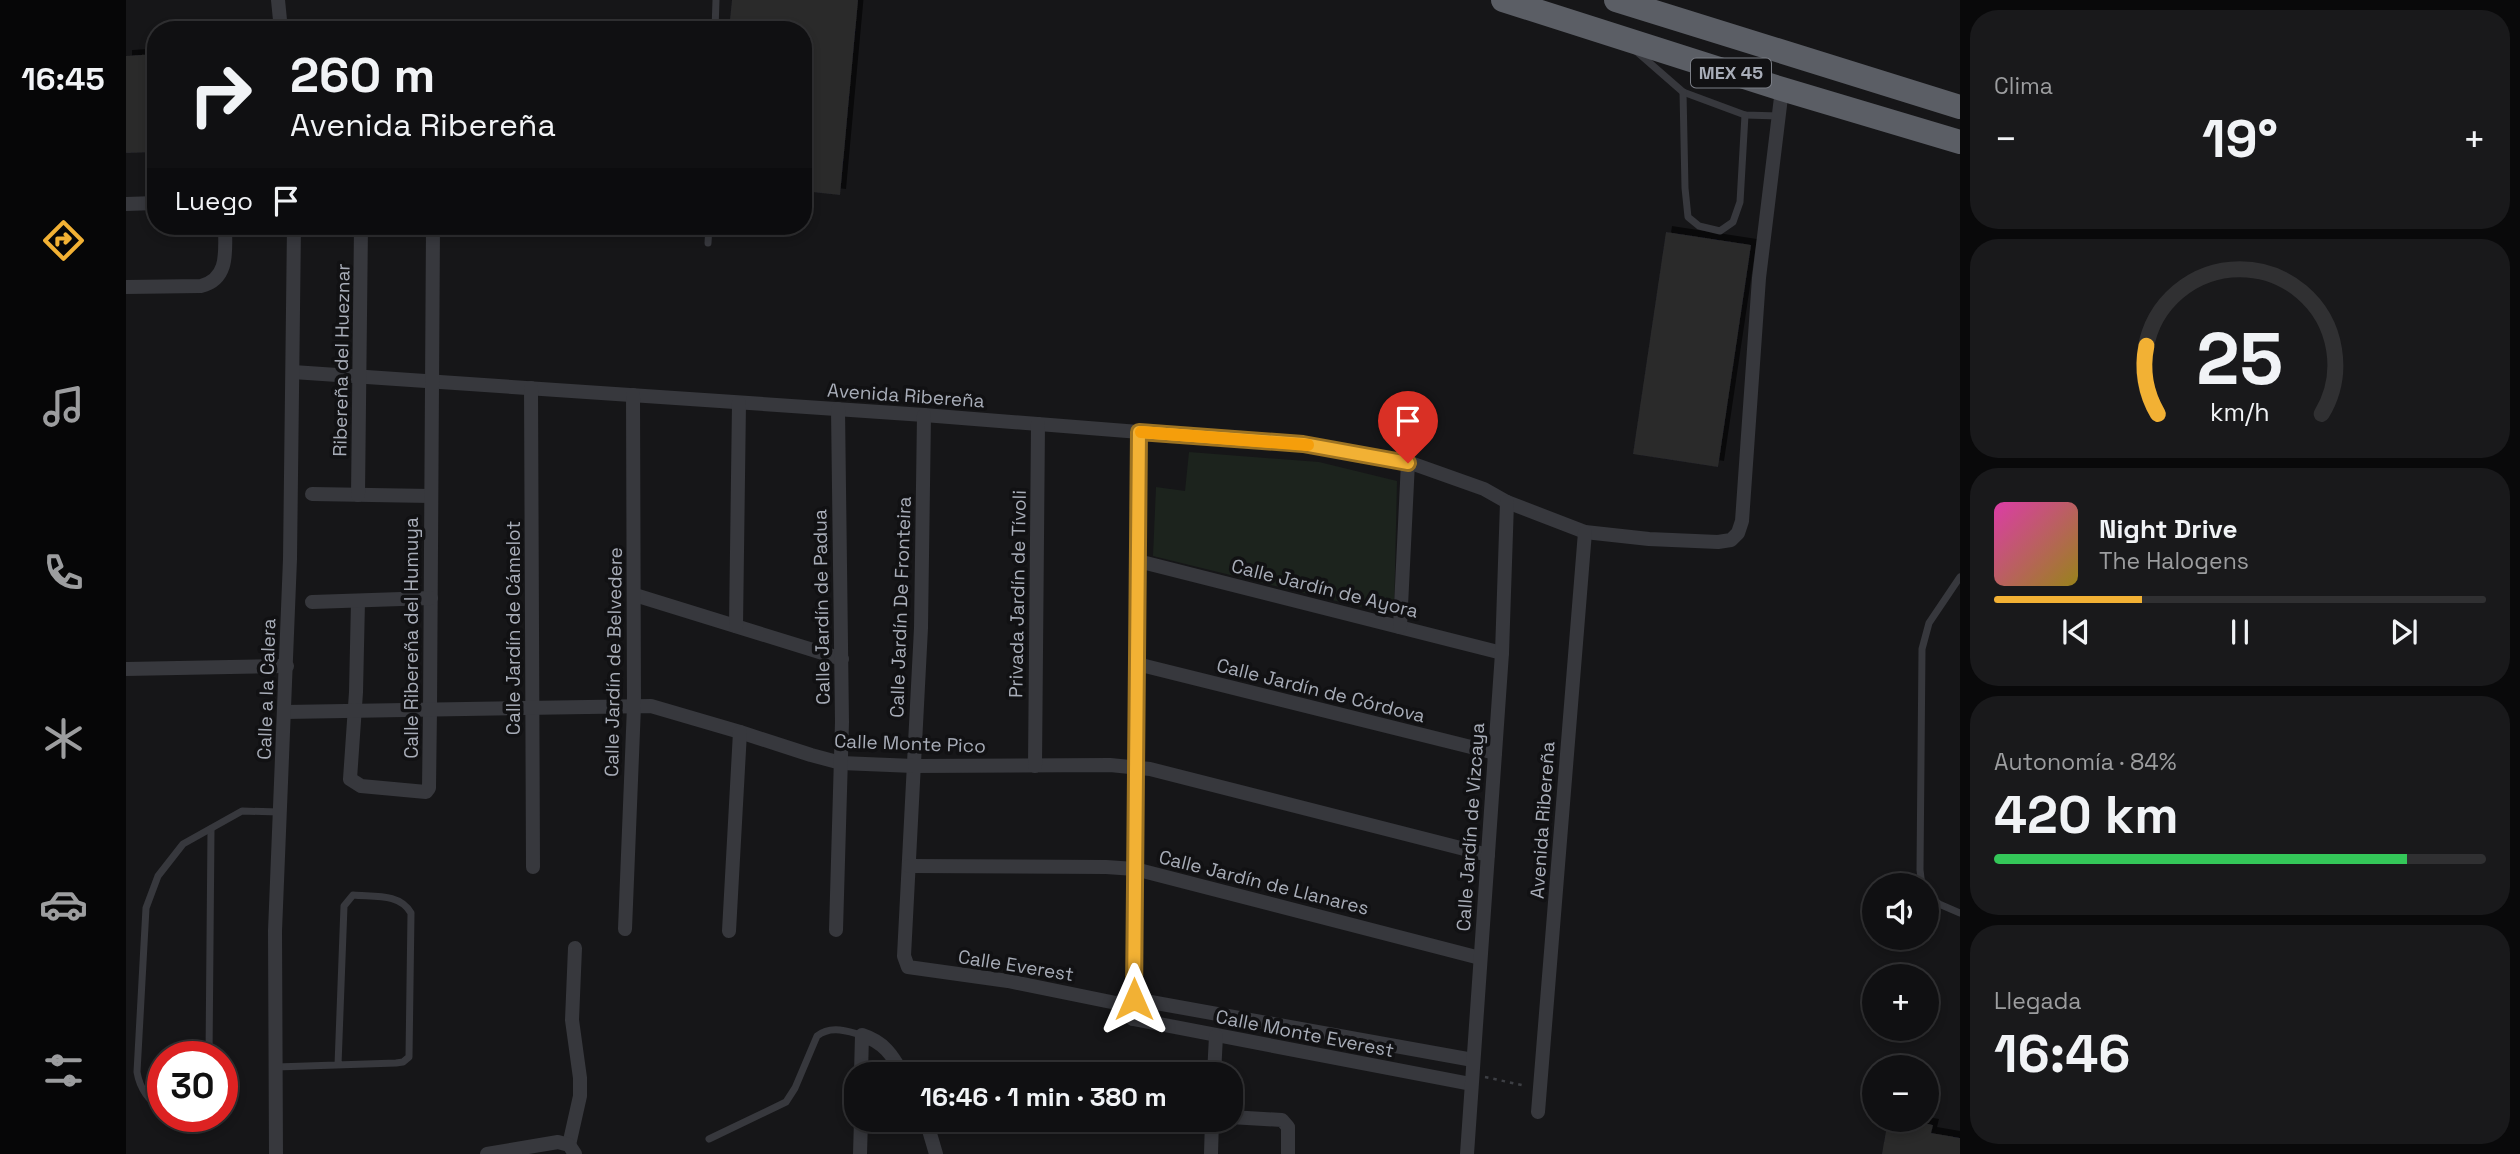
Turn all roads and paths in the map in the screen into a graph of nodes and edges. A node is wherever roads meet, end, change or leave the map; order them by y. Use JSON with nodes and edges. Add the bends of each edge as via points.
{"nodes":[{"id":1,"x":278,"y":0,"type":"edge"},
{"id":2,"x":716,"y":0,"type":"edge"},
{"id":3,"x":1503,"y":0,"type":"edge"},
{"id":4,"x":1616,"y":0,"type":"edge"},
{"id":5,"x":280,"y":21,"type":"edge"},
{"id":6,"x":715,"y":21,"type":"edge"},
{"id":7,"x":1620,"y":37,"type":"junction"},
{"id":8,"x":1782,"y":89,"type":"junction"},
{"id":9,"x":1683,"y":92,"type":"junction"},
{"id":10,"x":1960,"y":107,"type":"edge"},
{"id":11,"x":1745,"y":115,"type":"junction"},
{"id":12,"x":1779,"y":116,"type":"junction"},
{"id":13,"x":1960,"y":142,"type":"edge"},
{"id":14,"x":147,"y":203,"type":"edge"},
{"id":15,"x":126,"y":204,"type":"edge"},
{"id":16,"x":225,"y":235,"type":"edge"},
{"id":17,"x":294,"y":235,"type":"edge"},
{"id":18,"x":361,"y":235,"type":"edge"},
{"id":19,"x":433,"y":235,"type":"edge"},
{"id":20,"x":708,"y":235,"type":"edge"},
{"id":21,"x":708,"y":243,"type":"dead end"},
{"id":22,"x":126,"y":288,"type":"edge"},
{"id":23,"x":293,"y":372,"type":"junction"},
{"id":24,"x":359,"y":376,"type":"junction"},
{"id":25,"x":432,"y":381,"type":"junction"},
{"id":26,"x":531,"y":388,"type":"junction"},
{"id":27,"x":633,"y":396,"type":"junction"},
{"id":28,"x":739,"y":403,"type":"junction"},
{"id":29,"x":838,"y":410,"type":"junction"},
{"id":30,"x":924,"y":415,"type":"junction"},
{"id":31,"x":1038,"y":424,"type":"junction"},
{"id":32,"x":1139,"y":432,"type":"junction"},
{"id":33,"x":1408,"y":463,"type":"junction"},
{"id":34,"x":312,"y":494,"type":"dead end"},
{"id":35,"x":358,"y":495,"type":"junction"},
{"id":36,"x":431,"y":496,"type":"junction"},
{"id":37,"x":1507,"y":502,"type":"junction"},
{"id":38,"x":1585,"y":532,"type":"junction"},
{"id":39,"x":1138,"y":561,"type":"junction"},
{"id":40,"x":1960,"y":577,"type":"edge"},
{"id":41,"x":635,"y":595,"type":"junction"},
{"id":42,"x":431,"y":598,"type":"junction"},
{"id":43,"x":358,"y":601,"type":"junction"},
{"id":44,"x":312,"y":603,"type":"dead end"},
{"id":45,"x":736,"y":626,"type":"junction"},
{"id":46,"x":1400,"y":627,"type":"junction"},
{"id":47,"x":1502,"y":653,"type":"junction"},
{"id":48,"x":842,"y":659,"type":"junction"},
{"id":49,"x":1137,"y":664,"type":"junction"},
{"id":50,"x":287,"y":666,"type":"junction"},
{"id":51,"x":126,"y":669,"type":"edge"},
{"id":52,"x":634,"y":706,"type":"junction"},
{"id":53,"x":532,"y":709,"type":"junction"},
{"id":54,"x":430,"y":710,"type":"junction"},
{"id":55,"x":355,"y":711,"type":"junction"},
{"id":56,"x":285,"y":712,"type":"junction"},
{"id":57,"x":740,"y":732,"type":"junction"},
{"id":58,"x":1495,"y":753,"type":"junction"},
{"id":59,"x":841,"y":762,"type":"junction"},
{"id":60,"x":914,"y":766,"type":"junction"},
{"id":61,"x":1035,"y":766,"type":"junction"},
{"id":62,"x":1135,"y":767,"type":"junction"},
{"id":63,"x":279,"y":812,"type":"junction"},
{"id":64,"x":211,"y":829,"type":"junction"},
{"id":65,"x":1488,"y":855,"type":"junction"},
{"id":66,"x":909,"y":866,"type":"junction"},
{"id":67,"x":533,"y":867,"type":"dead end"},
{"id":68,"x":1135,"y":870,"type":"junction"},
{"id":69,"x":1920,"y":873,"type":"edge"},
{"id":70,"x":1939,"y":904,"type":"edge"},
{"id":71,"x":1960,"y":912,"type":"edge"},
{"id":72,"x":625,"y":929,"type":"dead end"},
{"id":73,"x":836,"y":930,"type":"dead end"},
{"id":74,"x":729,"y":931,"type":"dead end"},
{"id":75,"x":575,"y":948,"type":"dead end"},
{"id":76,"x":1480,"y":958,"type":"junction"},
{"id":77,"x":908,"y":967,"type":"joint"},
{"id":78,"x":1134,"y":999,"type":"junction"},
{"id":79,"x":1116,"y":1003,"type":"junction"},
{"id":80,"x":1133,"y":1019,"type":"junction"},
{"id":81,"x":862,"y":1035,"type":"junction"},
{"id":82,"x":1216,"y":1036,"type":"junction"},
{"id":83,"x":209,"y":1041,"type":"edge"},
{"id":84,"x":862,"y":1062,"type":"edge"},
{"id":85,"x":896,"y":1062,"type":"edge"},
{"id":86,"x":1215,"y":1062,"type":"edge"},
{"id":87,"x":338,"y":1065,"type":"junction"},
{"id":88,"x":275,"y":1068,"type":"junction"},
{"id":89,"x":1472,"y":1073,"type":"junction"},
{"id":90,"x":1540,"y":1089,"type":"junction"},
{"id":91,"x":147,"y":1096,"type":"edge"},
{"id":92,"x":1538,"y":1112,"type":"dead end"},
{"id":93,"x":1243,"y":1118,"type":"edge"},
{"id":94,"x":861,"y":1132,"type":"edge"},
{"id":95,"x":930,"y":1132,"type":"edge"},
{"id":96,"x":1212,"y":1132,"type":"edge"},
{"id":97,"x":709,"y":1139,"type":"dead end"},
{"id":98,"x":572,"y":1150,"type":"edge"},
{"id":99,"x":275,"y":1154,"type":"edge"},
{"id":100,"x":487,"y":1154,"type":"edge"},
{"id":101,"x":860,"y":1154,"type":"edge"},
{"id":102,"x":936,"y":1154,"type":"edge"},
{"id":103,"x":1211,"y":1154,"type":"edge"},
{"id":104,"x":1288,"y":1154,"type":"edge"},
{"id":105,"x":1467,"y":1154,"type":"edge"}],
"edges":[{"from":1,"to":5,"type":"street"},
{"from":2,"to":6,"type":"lane"},
{"from":3,"to":7,"type":"highway","number":"MEX 45"},
{"from":4,"to":10,"type":"highway","number":"MEX 45"},
{"from":7,"to":8,"type":"highway","number":"MEX 45"},
{"from":7,"to":9,"type":"lane"},
{"from":8,"to":12,"type":"street"},
{"from":8,"to":13,"type":"highway","number":"MEX 45"},
{"from":9,"to":11,"type":"lane"},
{"from":9,"to":11,"type":"lane","via":[[1688,217],[1699,226],[1720,231],[1733,222],[1740,202]]},
{"from":11,"to":12,"type":"lane"},
{"from":12,"to":38,"type":"street","name":"Avenida Ribereña","via":[[1759,278],[1738,533],[1731,540],[1718,542]]},
{"from":14,"to":15,"type":"street"},
{"from":16,"to":22,"type":"street","via":[[224,264],[213,282]]},
{"from":17,"to":23,"type":"street","name":"Calle a la Calera"},
{"from":18,"to":24,"type":"street","name":"Ribereña del Hueznar"},
{"from":19,"to":25,"type":"street","name":"Calle Ribereña del Humuya"},
{"from":20,"to":21,"type":"lane"},
{"from":23,"to":24,"type":"street","name":"Avenida Ribereña"},
{"from":23,"to":50,"type":"street","name":"Calle a la Calera"},
{"from":24,"to":25,"type":"street","name":"Avenida Ribereña"},
{"from":24,"to":35,"type":"street","name":"Ribereña del Hueznar"},
{"from":25,"to":26,"type":"street","name":"Avenida Ribereña"},
{"from":25,"to":36,"type":"street","name":"Calle Ribereña del Humuya"},
{"from":26,"to":27,"type":"street","name":"Avenida Ribereña"},
{"from":26,"to":53,"type":"street","name":"Calle Jardín de Cámelot"},
{"from":27,"to":28,"type":"street","name":"Avenida Ribereña"},
{"from":27,"to":41,"type":"street","name":"Calle Jardín de Belvedere"},
{"from":28,"to":29,"type":"street","name":"Avenida Ribereña"},
{"from":28,"to":45,"type":"street"},
{"from":29,"to":30,"type":"street","name":"Avenida Ribereña"},
{"from":29,"to":48,"type":"street","name":"Calle Jardín de Padua"},
{"from":30,"to":31,"type":"street","name":"Avenida Ribereña"},
{"from":30,"to":60,"type":"street","name":"Calle Jardín De Fronteira"},
{"from":31,"to":32,"type":"street","name":"Avenida Ribereña"},
{"from":31,"to":61,"type":"street","name":"Privada Jardín de Tívoli"},
{"from":32,"to":33,"type":"street","name":"Avenida Ribereña","via":[[1303,444]]},
{"from":32,"to":39,"type":"street"},
{"from":33,"to":37,"type":"street","name":"Avenida Ribereña","via":[[1484,489]]},
{"from":33,"to":46,"type":"street"},
{"from":34,"to":35,"type":"street"},
{"from":35,"to":36,"type":"street"},
{"from":36,"to":42,"type":"street","name":"Calle Ribereña del Humuya"},
{"from":37,"to":38,"type":"street","name":"Avenida Ribereña"},
{"from":37,"to":47,"type":"street","name":"Calle Jardín de Vizcaya"},
{"from":38,"to":90,"type":"street","name":"Avenida Ribereña"},
{"from":39,"to":46,"type":"street","name":"Calle Jardín de Ayora"},
{"from":39,"to":49,"type":"street"},
{"from":40,"to":69,"type":"lane","via":[[1929,623],[1922,649]]},
{"from":41,"to":45,"type":"street"},
{"from":41,"to":52,"type":"street","name":"Calle Jardín de Belvedere"},
{"from":42,"to":43,"type":"street"},
{"from":42,"to":54,"type":"street","name":"Calle Ribereña del Humuya"},
{"from":43,"to":44,"type":"street"},
{"from":43,"to":55,"type":"street","name":"Calle Ribereña del Humuya"},
{"from":45,"to":48,"type":"street"},
{"from":46,"to":47,"type":"street","name":"Calle Jardín de Ayora"},
{"from":47,"to":58,"type":"street","name":"Calle Jardín de Vizcaya"},
{"from":48,"to":59,"type":"street","name":"Calle Jardín de Padua"},
{"from":49,"to":58,"type":"street","name":"Calle Jardín de Córdova"},
{"from":49,"to":62,"type":"street"},
{"from":50,"to":51,"type":"street"},
{"from":50,"to":56,"type":"street","name":"Calle a la Calera"},
{"from":52,"to":53,"type":"street","name":"Calle Monte Pico"},
{"from":52,"to":57,"type":"street","name":"Calle Monte Pico","via":[[651,706]]},
{"from":52,"to":72,"type":"street","name":"Calle Jardín de Belvedere"},
{"from":53,"to":54,"type":"street","name":"Calle Monte Pico"},
{"from":53,"to":67,"type":"street","name":"Calle Jardín de Cámelot"},
{"from":54,"to":55,"type":"street","name":"Calle Monte Pico"},
{"from":54,"to":55,"type":"street","name":"Calle Ribereña del Humuya","via":[[429,788],[421,793],[352,782]]},
{"from":55,"to":56,"type":"street","name":"Calle Monte Pico"},
{"from":56,"to":63,"type":"street","name":"Calle a la Calera"},
{"from":57,"to":59,"type":"street","name":"Calle Monte Pico"},
{"from":57,"to":74,"type":"street"},
{"from":58,"to":65,"type":"street","name":"Calle Jardín de Vizcaya"},
{"from":59,"to":60,"type":"street","name":"Calle Monte Pico"},
{"from":59,"to":73,"type":"street","name":"Calle Jardín de Padua"},
{"from":60,"to":61,"type":"street","name":"Calle Monte Pico"},
{"from":60,"to":66,"type":"street","name":"Calle Jardín De Fronteira"},
{"from":61,"to":62,"type":"street","name":"Calle Monte Pico"},
{"from":62,"to":65,"type":"street","name":"Calle Monte Pico"},
{"from":62,"to":68,"type":"street"},
{"from":63,"to":64,"type":"lane","via":[[242,811]]},
{"from":63,"to":88,"type":"street","name":"Calle a la Calera"},
{"from":64,"to":83,"type":"lane"},
{"from":64,"to":91,"type":"lane","via":[[183,844],[158,876],[146,908],[137,1072],[139,1086]]},
{"from":65,"to":76,"type":"street","name":"Calle Jardín de Vizcaya"},
{"from":66,"to":68,"type":"street","name":"Calle Jardín de Llanares"},
{"from":66,"to":77,"type":"street","name":"Calle Jardín De Fronteira","via":[[904,956]]},
{"from":68,"to":76,"type":"street","name":"Calle Jardín de Llanares"},
{"from":68,"to":78,"type":"street"},
{"from":70,"to":71,"type":"lane"},
{"from":75,"to":98,"type":"street","via":[[572,1020],[580,1096]]},
{"from":76,"to":89,"type":"street","name":"Calle Jardín de Vizcaya"},
{"from":77,"to":79,"type":"street","name":"Calle Everest"},
{"from":78,"to":79,"type":"street","name":"Calle Everest"},
{"from":78,"to":80,"type":"street"},
{"from":78,"to":89,"type":"street","name":"Calle Monte Everest"},
{"from":79,"to":80,"type":"street"},
{"from":80,"to":82,"type":"street","name":"Calle Monte Everest"},
{"from":81,"to":84,"type":"street"},
{"from":81,"to":85,"type":"street","via":[[880,1042]]},
{"from":81,"to":97,"type":"lane","via":[[824,1031],[817,1036],[786,1102]]},
{"from":82,"to":86,"type":"street"},
{"from":82,"to":89,"type":"street","name":"Calle Monte Everest"},
{"from":87,"to":87,"type":"lane","via":[[396,1063],[409,1057],[411,913],[399,900],[354,895],[344,906]]},
{"from":87,"to":88,"type":"lane"},
{"from":88,"to":99,"type":"street","name":"Calle a la Calera"},
{"from":89,"to":90,"type":"path"},
{"from":89,"to":105,"type":"street","name":"Calle Jardín de Vizcaya"},
{"from":90,"to":92,"type":"street","name":"Avenida Ribereña"},
{"from":93,"to":104,"type":"street","via":[[1282,1120],[1288,1127]]},
{"from":94,"to":101,"type":"street"},
{"from":95,"to":102,"type":"street"},
{"from":96,"to":103,"type":"street"},
{"from":98,"to":100,"type":"street","via":[[558,1142]]}]}
